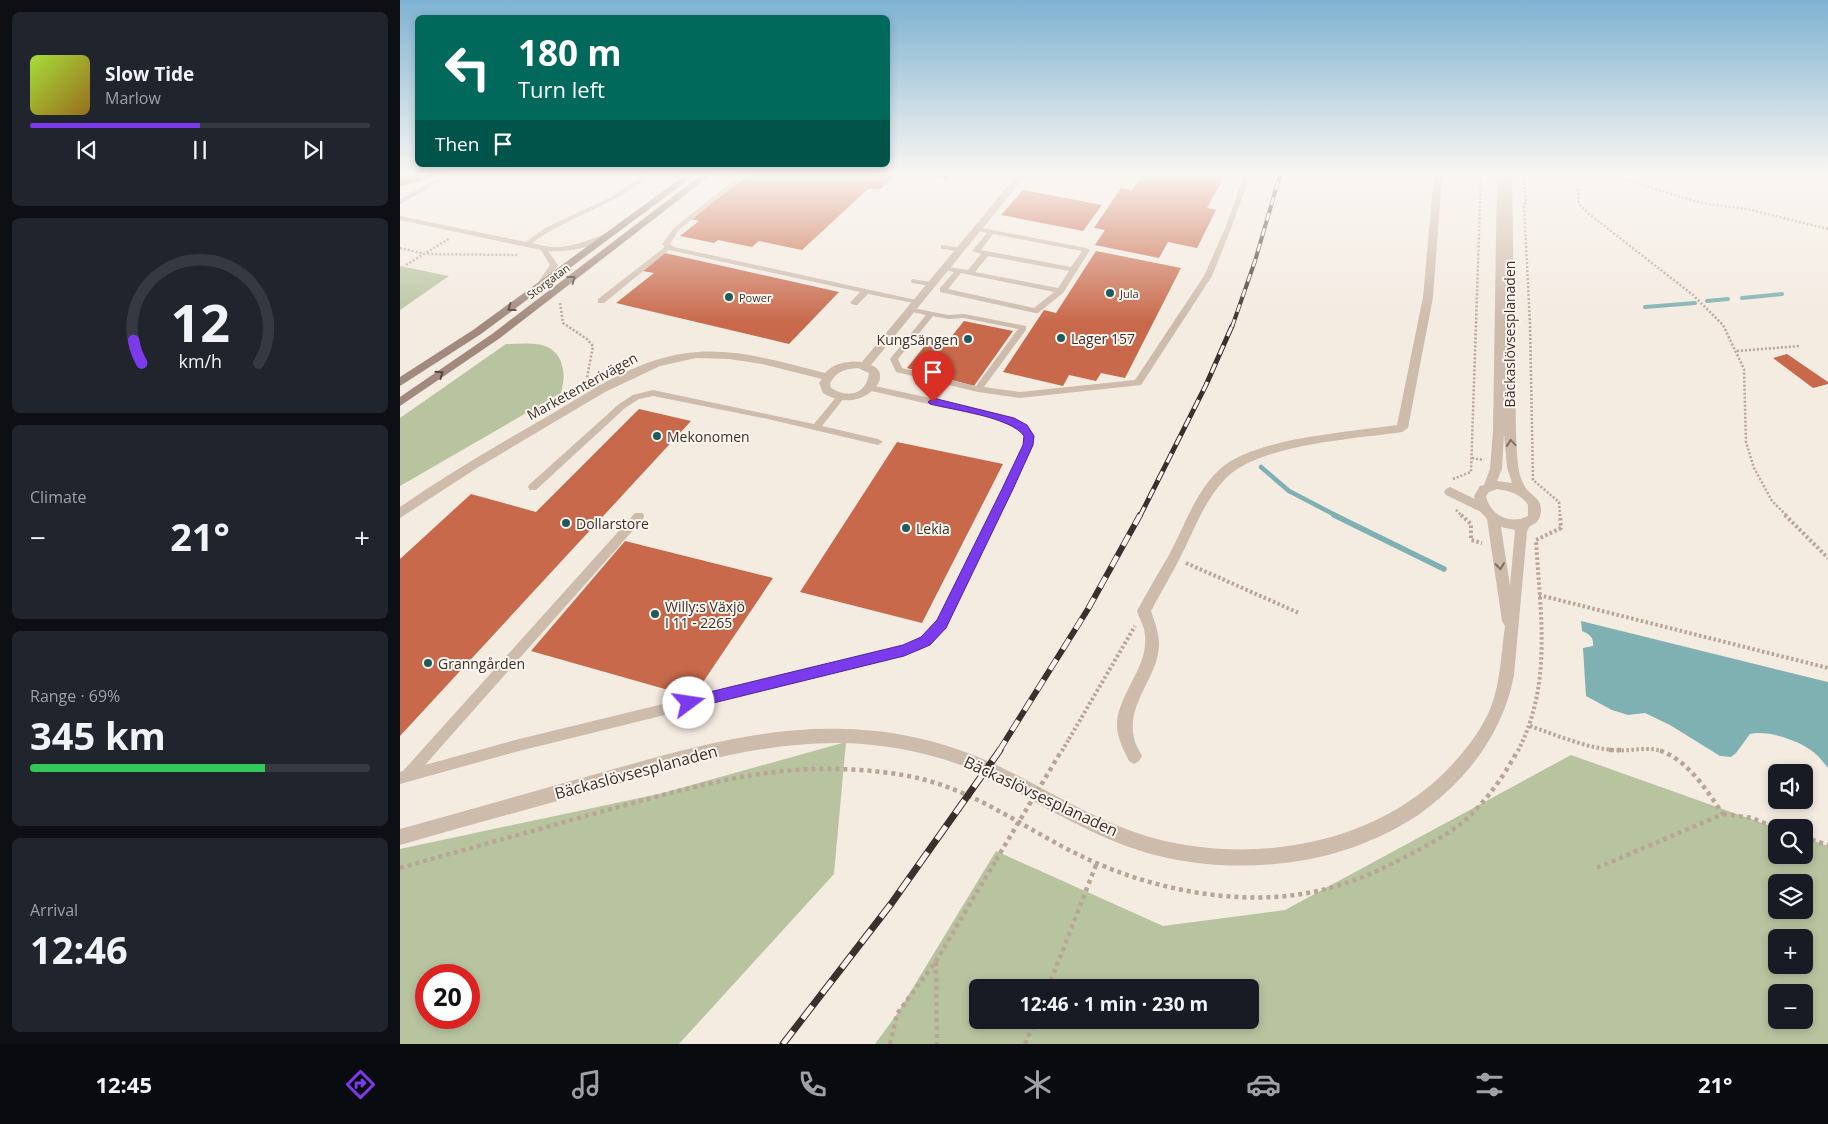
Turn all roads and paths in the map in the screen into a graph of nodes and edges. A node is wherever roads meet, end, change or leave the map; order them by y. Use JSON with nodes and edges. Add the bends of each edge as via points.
{"nodes":[{"id":1,"x":428,"y":224,"type":"edge"},
{"id":2,"x":559,"y":224,"type":"edge"},
{"id":3,"x":625,"y":224,"type":"edge"},
{"id":4,"x":644,"y":224,"type":"edge"},
{"id":5,"x":683,"y":224,"type":"edge"},
{"id":6,"x":981,"y":224,"type":"edge"},
{"id":7,"x":1230,"y":224,"type":"edge"},
{"id":8,"x":1434,"y":224,"type":"edge"},
{"id":9,"x":1479,"y":224,"type":"edge"},
{"id":10,"x":1500,"y":224,"type":"edge"},
{"id":11,"x":1508,"y":224,"type":"edge"},
{"id":12,"x":1525,"y":224,"type":"edge"},
{"id":13,"x":1604,"y":224,"type":"edge"},
{"id":14,"x":1804,"y":224,"type":"edge"},
{"id":15,"x":618,"y":229,"type":"junction"},
{"id":16,"x":977,"y":229,"type":"junction"},
{"id":17,"x":1828,"y":230,"type":"edge"},
{"id":18,"x":991,"y":232,"type":"junction"},
{"id":19,"x":453,"y":236,"type":"dead end"},
{"id":20,"x":527,"y":244,"type":"junction"},
{"id":21,"x":669,"y":247,"type":"junction"},
{"id":22,"x":944,"y":247,"type":"dead end"},
{"id":23,"x":400,"y":248,"type":"edge"},
{"id":24,"x":544,"y":250,"type":"junction"},
{"id":25,"x":960,"y":250,"type":"junction"},
{"id":26,"x":986,"y":253,"type":"junction"},
{"id":27,"x":425,"y":254,"type":"junction"},
{"id":28,"x":521,"y":255,"type":"dead end"},
{"id":29,"x":406,"y":265,"type":"dead end"},
{"id":30,"x":945,"y":268,"type":"junction"},
{"id":31,"x":960,"y":270,"type":"junction"},
{"id":32,"x":1073,"y":270,"type":"junction"},
{"id":33,"x":970,"y":273,"type":"junction"},
{"id":34,"x":915,"y":281,"type":"dead end"},
{"id":35,"x":930,"y":284,"type":"junction"},
{"id":36,"x":539,"y":288,"type":"junction"},
{"id":37,"x":866,"y":291,"type":"junction"},
{"id":38,"x":1060,"y":291,"type":"junction"},
{"id":39,"x":560,"y":301,"type":"dead end"},
{"id":40,"x":601,"y":301,"type":"dead end"},
{"id":41,"x":854,"y":303,"type":"dead end"},
{"id":42,"x":913,"y":305,"type":"junction"},
{"id":43,"x":931,"y":313,"type":"junction"},
{"id":44,"x":1029,"y":319,"type":"junction"},
{"id":45,"x":1800,"y":346,"type":"dead end"},
{"id":46,"x":1737,"y":351,"type":"junction"},
{"id":47,"x":865,"y":366,"type":"junction"},
{"id":48,"x":827,"y":376,"type":"junction"},
{"id":49,"x":400,"y":382,"type":"edge"},
{"id":50,"x":947,"y":382,"type":"junction"},
{"id":51,"x":583,"y":387,"type":"dead end"},
{"id":52,"x":870,"y":388,"type":"junction"},
{"id":53,"x":978,"y":390,"type":"junction"},
{"id":54,"x":840,"y":398,"type":"junction"},
{"id":55,"x":400,"y":402,"type":"edge"},
{"id":56,"x":933,"y":402,"type":"junction"},
{"id":57,"x":815,"y":428,"type":"junction"},
{"id":58,"x":878,"y":442,"type":"dead end"},
{"id":59,"x":1533,"y":472,"type":"dead end"},
{"id":60,"x":1489,"y":486,"type":"junction"},
{"id":61,"x":534,"y":487,"type":"dead end"},
{"id":62,"x":1520,"y":491,"type":"junction"},
{"id":63,"x":1450,"y":492,"type":"junction"},
{"id":64,"x":1482,"y":508,"type":"junction"},
{"id":65,"x":400,"y":513,"type":"edge"},
{"id":66,"x":638,"y":516,"type":"dead end"},
{"id":67,"x":1493,"y":518,"type":"junction"},
{"id":68,"x":1523,"y":524,"type":"junction"},
{"id":69,"x":1471,"y":540,"type":"dead end"},
{"id":70,"x":1174,"y":558,"type":"junction"},
{"id":71,"x":1828,"y":558,"type":"edge"},
{"id":72,"x":1539,"y":596,"type":"dead end"},
{"id":73,"x":1144,"y":611,"type":"junction"},
{"id":74,"x":1299,"y":613,"type":"dead end"},
{"id":75,"x":1511,"y":633,"type":"junction"},
{"id":76,"x":1828,"y":668,"type":"edge"},
{"id":77,"x":1530,"y":726,"type":"dead end"},
{"id":78,"x":1134,"y":756,"type":"dead end"},
{"id":79,"x":403,"y":778,"type":"edge"},
{"id":80,"x":1723,"y":814,"type":"junction"},
{"id":81,"x":1768,"y":824,"type":"edge"},
{"id":82,"x":400,"y":837,"type":"edge"},
{"id":83,"x":1813,"y":840,"type":"edge"},
{"id":84,"x":1828,"y":845,"type":"edge"},
{"id":85,"x":1096,"y":865,"type":"dead end"},
{"id":86,"x":1597,"y":868,"type":"dead end"},
{"id":87,"x":936,"y":961,"type":"junction"},
{"id":88,"x":1052,"y":979,"type":"edge"},
{"id":89,"x":1031,"y":1029,"type":"edge"},
{"id":90,"x":890,"y":1044,"type":"edge"},
{"id":91,"x":937,"y":1044,"type":"edge"},
{"id":92,"x":1025,"y":1044,"type":"edge"}],
"edges":[{"from":1,"to":20,"type":"lane"},
{"from":2,"to":20,"type":"lane"},
{"from":3,"to":15,"type":"main road","name":"Storgatan"},
{"from":55,"to":4,"type":"main road","name":"Storgatan","one_way":true,"via":[[496,336]]},
{"from":5,"to":21,"type":"lane","via":[[666,244]]},
{"from":6,"to":16,"type":"street"},
{"from":7,"to":53,"type":"lane","via":[[1208,276],[1138,383],[1020,395]]},
{"from":8,"to":70,"type":"street","via":[[1428,297],[1402,428],[1282,447],[1235,463],[1221,474],[1200,504]]},
{"from":9,"to":63,"type":"path","via":[[1471,472],[1449,480]]},
{"from":10,"to":60,"type":"street","name":"Bäckaslövsesplanaden","via":[[1499,431],[1496,469]]},
{"from":62,"to":11,"type":"street","name":"Bäckaslövsesplanaden","one_way":true,"via":[[1513,467],[1510,433]]},
{"from":12,"to":59,"type":"path"},
{"from":13,"to":46,"type":"path","via":[[1693,295],[1723,325]]},
{"from":14,"to":17,"type":"path"},
{"from":15,"to":24,"type":"lane","via":[[581,247]]},
{"from":15,"to":36,"type":"main road","name":"Storgatan"},
{"from":16,"to":18,"type":"lane"},
{"from":16,"to":25,"type":"street"},
{"from":18,"to":26,"type":"lane","via":[[976,251]]},
{"from":18,"to":32,"type":"lane","via":[[1086,250]]},
{"from":19,"to":27,"type":"path"},
{"from":20,"to":24,"type":"lane"},
{"from":21,"to":37,"type":"lane"},
{"from":21,"to":40,"type":"lane"},
{"from":22,"to":25,"type":"lane"},
{"from":23,"to":27,"type":"path"},
{"from":24,"to":36,"type":"lane","via":[[554,265]]},
{"from":25,"to":30,"type":"street"},
{"from":26,"to":32,"type":"lane"},
{"from":26,"to":33,"type":"lane"},
{"from":27,"to":28,"type":"path"},
{"from":27,"to":29,"type":"path"},
{"from":30,"to":31,"type":"lane"},
{"from":30,"to":35,"type":"street"},
{"from":31,"to":33,"type":"lane"},
{"from":31,"to":44,"type":"lane","via":[[943,290]]},
{"from":32,"to":38,"type":"lane"},
{"from":33,"to":38,"type":"lane"},
{"from":34,"to":35,"type":"lane"},
{"from":35,"to":42,"type":"street"},
{"from":36,"to":49,"type":"main road","name":"Storgatan","one_way":true},
{"from":37,"to":41,"type":"lane"},
{"from":37,"to":42,"type":"lane"},
{"from":38,"to":44,"type":"lane"},
{"from":39,"to":51,"type":"path","via":[[563,323],[593,346],[587,383]]},
{"from":42,"to":43,"type":"lane"},
{"from":42,"to":47,"type":"street"},
{"from":43,"to":44,"type":"lane","via":[[948,317]]},
{"from":43,"to":50,"type":"lane","via":[[894,359],[900,370]]},
{"from":44,"to":53,"type":"lane"},
{"from":45,"to":46,"type":"path"},
{"from":46,"to":71,"type":"path","via":[[1744,368],[1746,442],[1754,468],[1772,502]]},
{"from":47,"to":48,"type":"street","via":[[844,366]]},
{"from":47,"to":52,"type":"street","via":[[874,373],[874,383]]},
{"from":48,"to":54,"type":"street","via":[[824,388]]},
{"from":48,"to":65,"type":"street","name":"Marketenterivägen","via":[[714,354],[658,363],[616,382],[469,467]]},
{"from":50,"to":53,"type":"lane"},
{"from":50,"to":56,"type":"lane"},
{"from":52,"to":54,"type":"street","via":[[857,396]]},
{"from":52,"to":56,"type":"lane"},
{"from":54,"to":57,"type":"lane"},
{"from":56,"to":79,"type":"lane","via":[[1010,420],[1023,427],[1029,436],[1008,489],[942,624],[926,641],[904,650],[515,746]]},
{"from":57,"to":58,"type":"lane"},
{"from":57,"to":61,"type":"lane","via":[[702,402],[646,394],[622,406]]},
{"from":60,"to":62,"type":"street","via":[[1502,485]]},
{"from":60,"to":64,"type":"street","via":[[1480,495]]},
{"from":62,"to":68,"type":"street","via":[[1535,508],[1533,519]]},
{"from":63,"to":64,"type":"street"},
{"from":63,"to":69,"type":"path","via":[[1450,505],[1470,524]]},
{"from":64,"to":67,"type":"street"},
{"from":66,"to":79,"type":"lane"},
{"from":67,"to":68,"type":"street","via":[[1508,524]]},
{"from":67,"to":75,"type":"street","name":"Bäckaslövsesplanaden","one_way":true},
{"from":68,"to":75,"type":"street","name":"Bäckaslövsesplanaden","via":[[1518,545],[1518,581]]},
{"from":70,"to":73,"type":"street"},
{"from":70,"to":74,"type":"path"},
{"from":72,"to":76,"type":"path"},
{"from":73,"to":78,"type":"street","via":[[1151,623],[1154,644],[1125,724],[1126,739]]},
{"from":73,"to":87,"type":"path","bridge":true},
{"from":75,"to":82,"type":"street","name":"Bäckaslövsesplanaden","via":[[1504,693],[1480,744],[1456,773],[1434,795],[1382,828],[1316,850],[1276,856],[1229,857],[1156,847],[1113,831],[982,766],[944,752],[912,744],[846,736],[778,738],[734,746]]},
{"from":77,"to":80,"type":"path","via":[[1579,743],[1612,750],[1654,748],[1685,765]]},
{"from":80,"to":81,"type":"path","via":[[1752,818]]},
{"from":80,"to":86,"type":"path"},
{"from":83,"to":84,"type":"path"},
{"from":85,"to":88,"type":"path"},
{"from":87,"to":90,"type":"path","via":[[897,1014]]},
{"from":87,"to":91,"type":"path"},
{"from":89,"to":92,"type":"path"}]}
